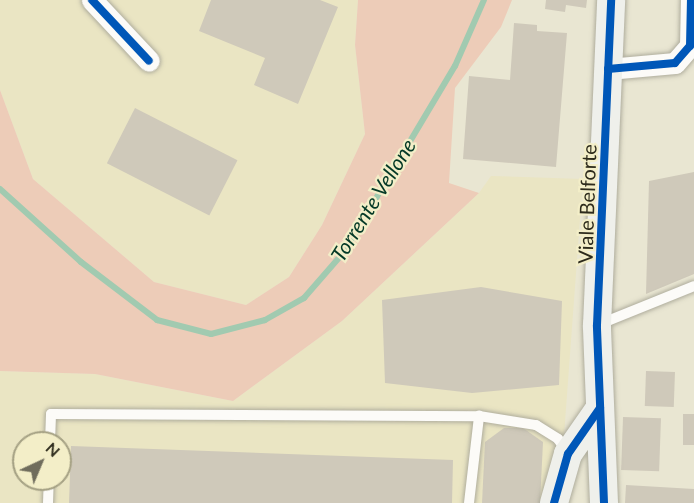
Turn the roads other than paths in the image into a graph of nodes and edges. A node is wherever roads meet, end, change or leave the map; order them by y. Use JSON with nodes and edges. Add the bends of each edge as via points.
{"nodes":[{"id":1,"x":92,"y":0,"type":"edge"},
{"id":2,"x":611,"y":0,"type":"edge"},
{"id":3,"x":691,"y":0,"type":"edge"},
{"id":4,"x":149,"y":61,"type":"dead end"},
{"id":5,"x":608,"y":69,"type":"junction"},
{"id":6,"x":694,"y":286,"type":"edge"},
{"id":7,"x":597,"y":325,"type":"junction"},
{"id":8,"x":600,"y":408,"type":"junction"},
{"id":9,"x":479,"y":416,"type":"junction"},
{"id":10,"x":50,"y":431,"type":"edge"},
{"id":11,"x":571,"y":452,"type":"junction"},
{"id":12,"x":604,"y":461,"type":"junction"},
{"id":13,"x":469,"y":503,"type":"edge"},
{"id":14,"x":554,"y":503,"type":"edge"},
{"id":15,"x":604,"y":503,"type":"edge"}],
"edges":[{"from":1,"to":4,"type":"street","via":[[112,17]]},
{"from":2,"to":5,"type":"main road","name":"Viale Belforte"},
{"from":3,"to":5,"type":"street","via":[[690,46],[675,63]]},
{"from":5,"to":7,"type":"main road","name":"Viale Belforte"},
{"from":6,"to":7,"type":"lane"},
{"from":7,"to":8,"type":"main road","name":"Viale Belforte"},
{"from":8,"to":11,"type":"main road"},
{"from":8,"to":12,"type":"main road","name":"Viale Belforte"},
{"from":9,"to":10,"type":"lane","via":[[51,414]]},
{"from":9,"to":11,"type":"lane","via":[[536,425]]},
{"from":9,"to":13,"type":"lane"},
{"from":11,"to":12,"type":"main road"},
{"from":11,"to":14,"type":"main road"},
{"from":12,"to":15,"type":"main road","name":"Viale Belforte"}]}
